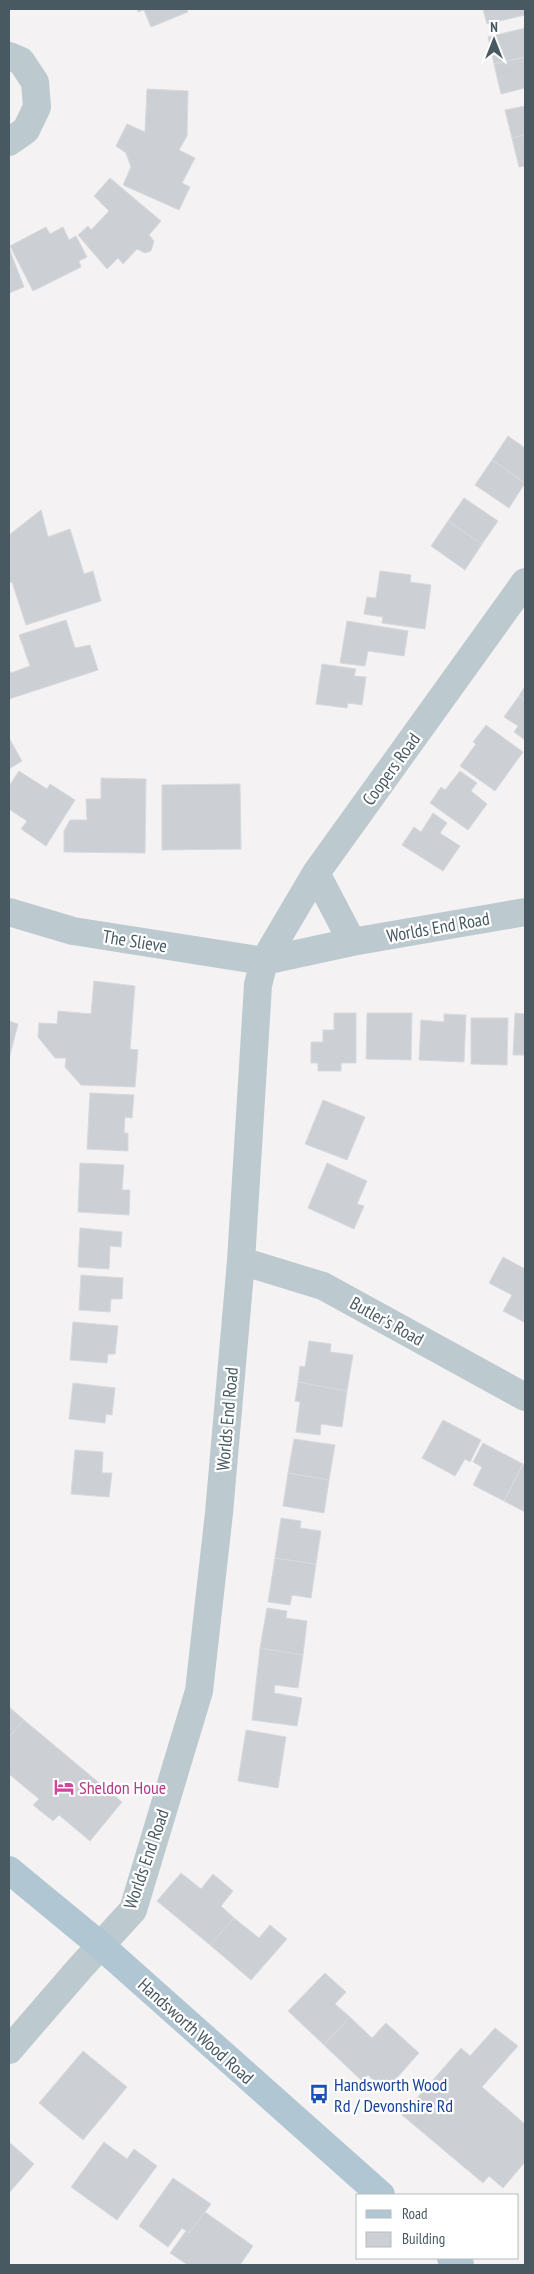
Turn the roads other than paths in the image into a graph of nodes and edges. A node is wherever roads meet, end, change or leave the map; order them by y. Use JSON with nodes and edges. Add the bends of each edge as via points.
{"nodes":[{"id":1,"x":9,"y":56,"type":"edge"},
{"id":2,"x":9,"y":142,"type":"edge"},
{"id":3,"x":525,"y":582,"type":"edge"},
{"id":4,"x":316,"y":872,"type":"junction"},
{"id":5,"x":9,"y":912,"type":"edge"},
{"id":6,"x":525,"y":912,"type":"edge"},
{"id":7,"x":352,"y":942,"type":"junction"},
{"id":8,"x":264,"y":961,"type":"junction"},
{"id":9,"x":241,"y":1261,"type":"junction"},
{"id":10,"x":525,"y":1397,"type":"edge"},
{"id":11,"x":9,"y":1870,"type":"edge"},
{"id":12,"x":100,"y":1946,"type":"junction"},
{"id":13,"x":9,"y":2050,"type":"edge"},
{"id":14,"x":380,"y":2194,"type":"edge"}],
"edges":[{"from":1,"to":2,"type":"street","via":[[21,61],[35,82],[37,107],[26,130]]},
{"from":3,"to":4,"type":"street","name":"Coopers Road"},
{"from":4,"to":7,"type":"street"},
{"from":4,"to":8,"type":"street","name":"Coopers Road"},
{"from":5,"to":8,"type":"street","name":"The Slieve","via":[[73,931]]},
{"from":6,"to":7,"type":"street","name":"Worlds End Road"},
{"from":7,"to":8,"type":"street","name":"Worlds End Road"},
{"from":8,"to":9,"type":"street","name":"Worlds End Road","via":[[258,985]]},
{"from":9,"to":10,"type":"street","name":"Butler's Road","via":[[323,1286]]},
{"from":9,"to":12,"type":"street","name":"Worlds End Road","via":[[219,1513],[199,1691],[133,1910]]},
{"from":11,"to":12,"type":"main road","name":"Handsworth Wood Road"},
{"from":12,"to":13,"type":"street","name":"Worlds End Road"},
{"from":12,"to":14,"type":"main road","name":"Handsworth Wood Road"}]}
